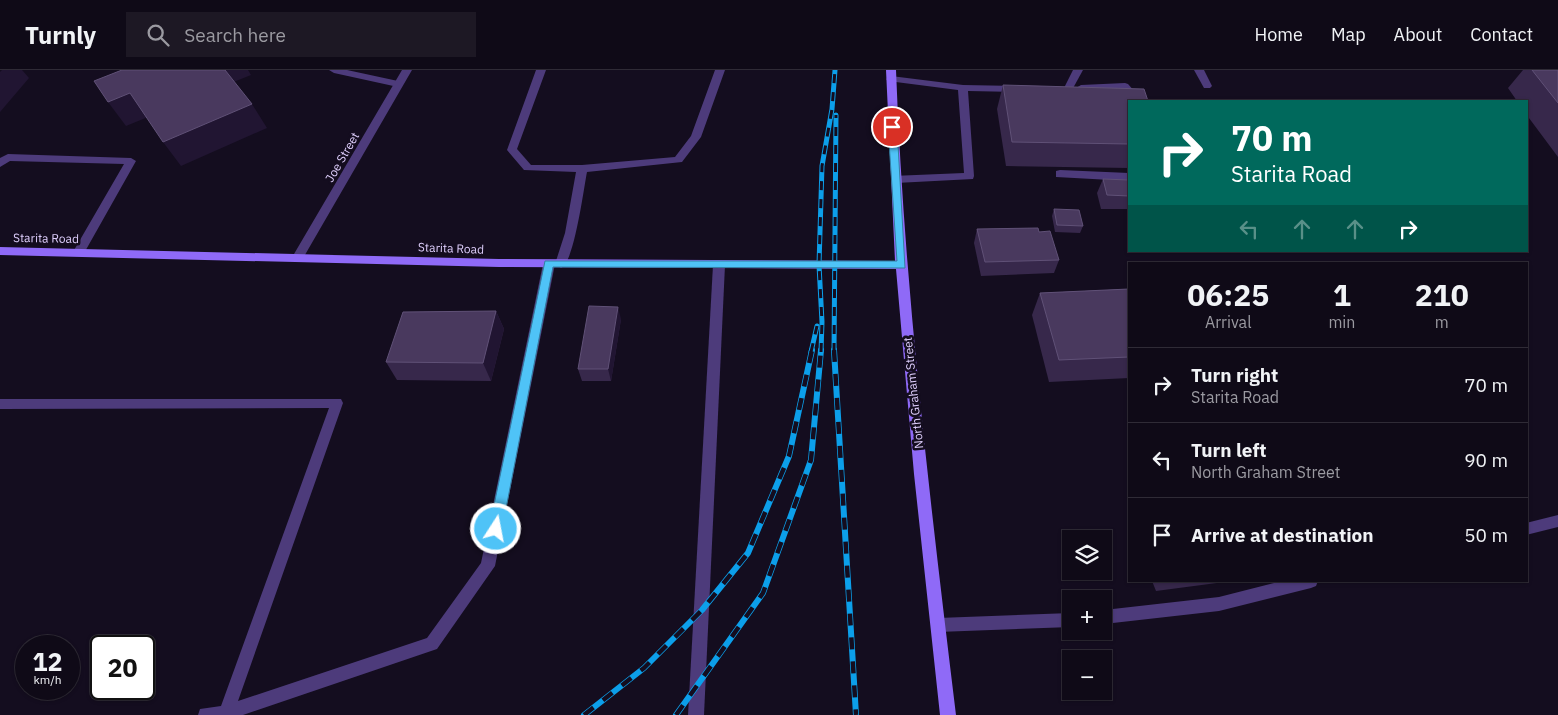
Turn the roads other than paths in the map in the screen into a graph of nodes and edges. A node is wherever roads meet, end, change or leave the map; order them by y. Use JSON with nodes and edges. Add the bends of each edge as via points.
{"nodes":[{"id":1,"x":334,"y":70,"type":"edge"},
{"id":2,"x":407,"y":70,"type":"edge"},
{"id":3,"x":541,"y":70,"type":"edge"},
{"id":4,"x":720,"y":70,"type":"edge"},
{"id":5,"x":1078,"y":70,"type":"edge"},
{"id":6,"x":1199,"y":70,"type":"edge"},
{"id":7,"x":891,"y":74,"type":"edge"},
{"id":8,"x":398,"y":84,"type":"junction"},
{"id":9,"x":1207,"y":86,"type":"dead end"},
{"id":10,"x":963,"y":88,"type":"junction"},
{"id":11,"x":1026,"y":89,"type":"edge"},
{"id":12,"x":1137,"y":100,"type":"edge"},
{"id":13,"x":0,"y":164,"type":"edge"},
{"id":14,"x":582,"y":169,"type":"junction"},
{"id":15,"x":1060,"y":174,"type":"dead end"},
{"id":16,"x":1128,"y":177,"type":"edge"},
{"id":17,"x":896,"y":179,"type":"junction"},
{"id":18,"x":0,"y":251,"type":"edge"},
{"id":19,"x":79,"y":252,"type":"junction"},
{"id":20,"x":298,"y":257,"type":"junction"},
{"id":21,"x":555,"y":264,"type":"junction"},
{"id":22,"x":719,"y":265,"type":"junction"},
{"id":23,"x":902,"y":265,"type":"junction"},
{"id":24,"x":0,"y":404,"type":"edge"},
{"id":25,"x":1558,"y":521,"type":"edge"},
{"id":26,"x":1528,"y":528,"type":"edge"},
{"id":27,"x":1307,"y":582,"type":"edge"},
{"id":28,"x":1112,"y":616,"type":"edge"},
{"id":29,"x":1062,"y":620,"type":"edge"},
{"id":30,"x":938,"y":625,"type":"junction"},
{"id":31,"x":226,"y":713,"type":"junction"},
{"id":32,"x":206,"y":715,"type":"edge"},
{"id":33,"x":696,"y":715,"type":"edge"},
{"id":34,"x":948,"y":715,"type":"edge"}],
"edges":[{"from":1,"to":8,"type":"street"},
{"from":2,"to":8,"type":"street","name":"Joe Street"},
{"from":3,"to":14,"type":"street","via":[[512,150],[528,168]]},
{"from":4,"to":14,"type":"street","via":[[696,137],[678,160]]},
{"from":5,"to":12,"type":"street","via":[[1065,88],[1125,86]]},
{"from":6,"to":9,"type":"street"},
{"from":7,"to":10,"type":"street"},
{"from":7,"to":17,"type":"street","name":"North Graham Street"},
{"from":8,"to":20,"type":"street","name":"Joe Street"},
{"from":10,"to":11,"type":"street"},
{"from":10,"to":17,"type":"street","via":[[969,176]]},
{"from":13,"to":19,"type":"street","via":[[8,157],[131,161]]},
{"from":14,"to":21,"type":"street","via":[[570,233]]},
{"from":15,"to":16,"type":"street"},
{"from":17,"to":23,"type":"street","name":"North Graham Street"},
{"from":18,"to":19,"type":"street","name":"Starita Road"},
{"from":19,"to":20,"type":"street","name":"Starita Road"},
{"from":20,"to":21,"type":"street","name":"Starita Road"},
{"from":21,"to":22,"type":"street","name":"Starita Road"},
{"from":21,"to":31,"type":"street","via":[[488,566],[432,644]]},
{"from":22,"to":23,"type":"street","name":"Starita Road"},
{"from":22,"to":33,"type":"street"},
{"from":23,"to":30,"type":"street","name":"North Graham Street","via":[[910,376]]},
{"from":24,"to":31,"type":"street","via":[[337,403]]},
{"from":25,"to":26,"type":"street"},
{"from":27,"to":28,"type":"street","via":[[1219,604]]},
{"from":29,"to":30,"type":"street"},
{"from":30,"to":34,"type":"street","name":"North Graham Street"},
{"from":31,"to":32,"type":"street"}]}
